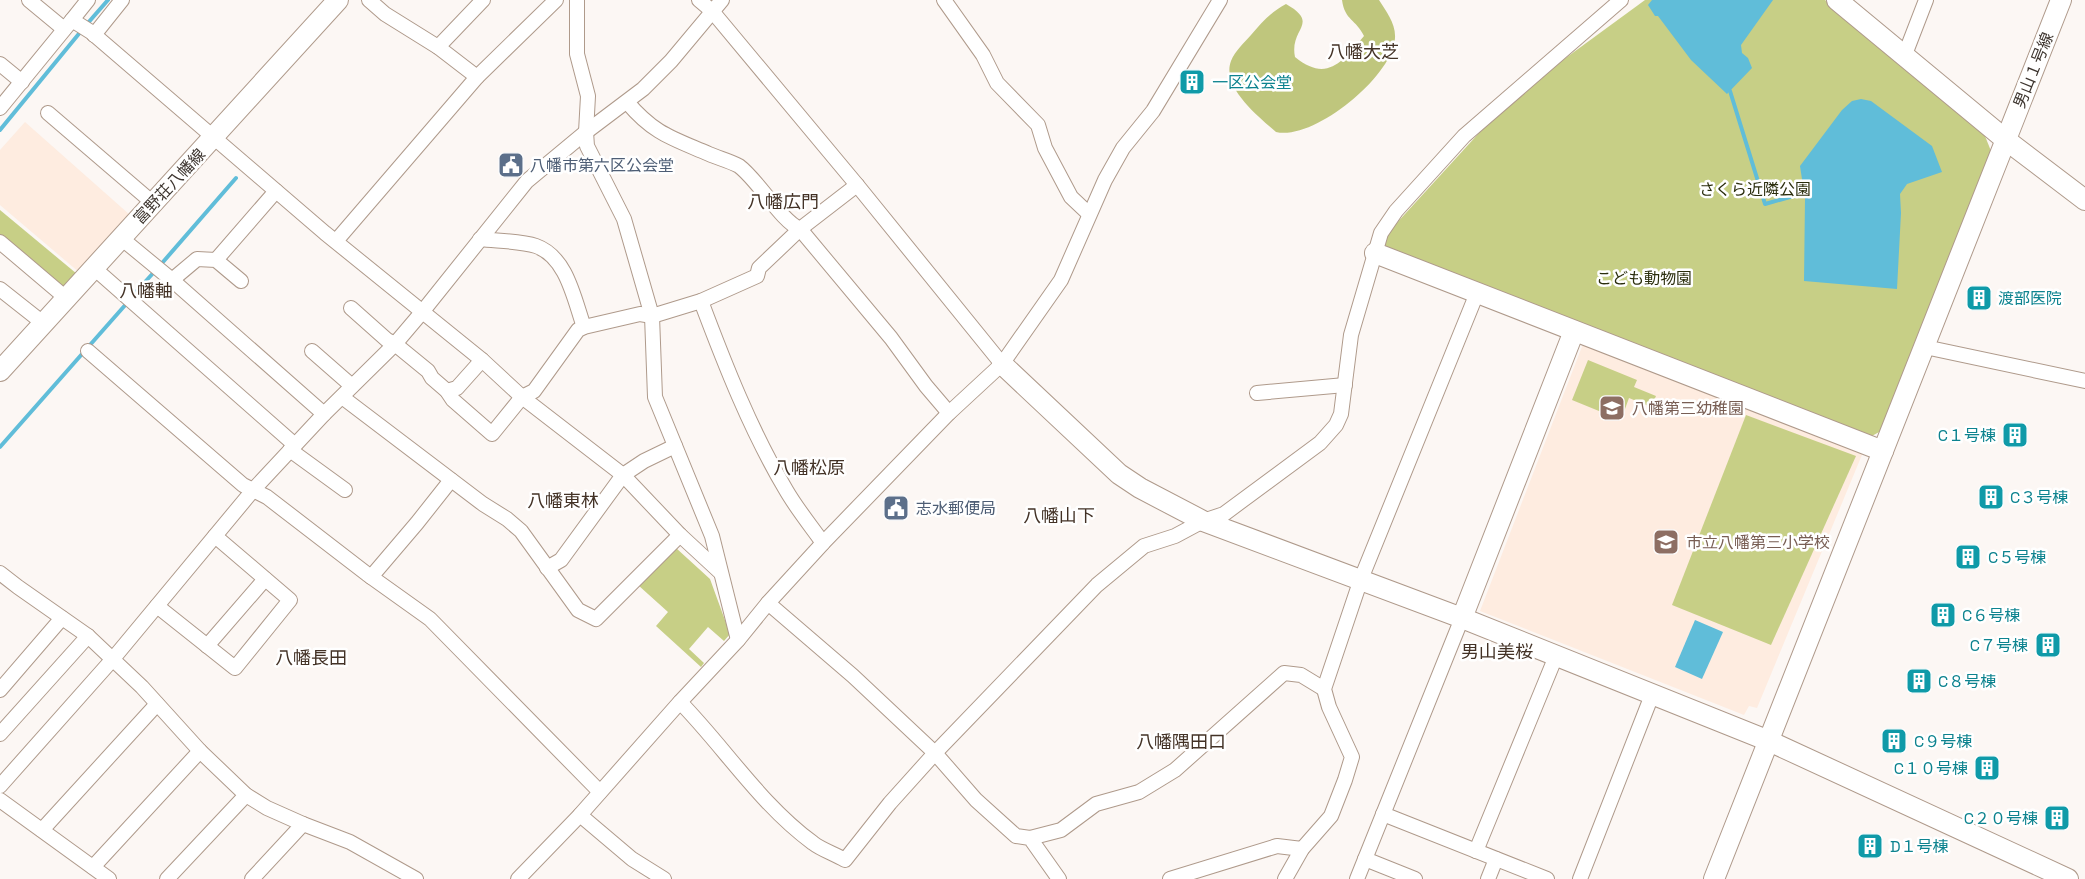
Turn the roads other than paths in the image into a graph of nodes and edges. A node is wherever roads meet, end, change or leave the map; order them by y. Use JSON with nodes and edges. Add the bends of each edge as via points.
{"nodes":[{"id":1,"x":29,"y":0,"type":"edge"},
{"id":2,"x":88,"y":0,"type":"edge"},
{"id":3,"x":122,"y":0,"type":"edge"},
{"id":4,"x":338,"y":0,"type":"edge"},
{"id":5,"x":369,"y":0,"type":"edge"},
{"id":6,"x":556,"y":0,"type":"edge"},
{"id":7,"x":577,"y":0,"type":"edge"},
{"id":8,"x":699,"y":0,"type":"edge"},
{"id":9,"x":722,"y":0,"type":"edge"},
{"id":10,"x":944,"y":0,"type":"edge"},
{"id":11,"x":1219,"y":0,"type":"edge"},
{"id":12,"x":1621,"y":0,"type":"edge"},
{"id":13,"x":1837,"y":0,"type":"edge"},
{"id":14,"x":1926,"y":0,"type":"edge"},
{"id":15,"x":2061,"y":0,"type":"edge"},
{"id":16,"x":479,"y":1,"type":"edge"},
{"id":17,"x":712,"y":11,"type":"junction"},
{"id":18,"x":80,"y":28,"type":"junction"},
{"id":19,"x":438,"y":47,"type":"junction"},
{"id":20,"x":1904,"y":57,"type":"junction"},
{"id":21,"x":0,"y":64,"type":"edge"},
{"id":22,"x":477,"y":77,"type":"junction"},
{"id":23,"x":22,"y":82,"type":"junction"},
{"id":24,"x":627,"y":102,"type":"junction"},
{"id":25,"x":0,"y":108,"type":"edge"},
{"id":26,"x":48,"y":113,"type":"dead end"},
{"id":27,"x":586,"y":132,"type":"junction"},
{"id":28,"x":214,"y":137,"type":"junction"},
{"id":29,"x":2006,"y":140,"type":"junction"},
{"id":30,"x":857,"y":185,"type":"junction"},
{"id":31,"x":276,"y":191,"type":"junction"},
{"id":32,"x":2085,"y":200,"type":"edge"},
{"id":33,"x":153,"y":203,"type":"junction"},
{"id":34,"x":1089,"y":214,"type":"junction"},
{"id":35,"x":800,"y":229,"type":"junction"},
{"id":36,"x":121,"y":238,"type":"junction"},
{"id":37,"x":480,"y":239,"type":"junction"},
{"id":38,"x":336,"y":241,"type":"junction"},
{"id":39,"x":0,"y":242,"type":"edge"},
{"id":40,"x":1375,"y":253,"type":"junction"},
{"id":41,"x":216,"y":260,"type":"junction"},
{"id":42,"x":94,"y":268,"type":"junction"},
{"id":43,"x":172,"y":280,"type":"junction"},
{"id":44,"x":241,"y":281,"type":"dead end"},
{"id":45,"x":0,"y":289,"type":"edge"},
{"id":46,"x":1477,"y":293,"type":"junction"},
{"id":47,"x":66,"y":298,"type":"junction"},
{"id":48,"x":700,"y":301,"type":"junction"},
{"id":49,"x":351,"y":308,"type":"dead end"},
{"id":50,"x":423,"y":311,"type":"junction"},
{"id":51,"x":652,"y":316,"type":"junction"},
{"id":52,"x":43,"y":323,"type":"junction"},
{"id":53,"x":584,"y":327,"type":"junction"},
{"id":54,"x":1574,"y":331,"type":"junction"},
{"id":55,"x":395,"y":344,"type":"junction"},
{"id":56,"x":1925,"y":347,"type":"junction"},
{"id":57,"x":88,"y":351,"type":"dead end"},
{"id":58,"x":312,"y":351,"type":"dead end"},
{"id":59,"x":482,"y":360,"type":"junction"},
{"id":60,"x":1002,"y":364,"type":"junction"},
{"id":61,"x":0,"y":371,"type":"edge"},
{"id":62,"x":2085,"y":381,"type":"edge"},
{"id":63,"x":1345,"y":385,"type":"junction"},
{"id":64,"x":352,"y":386,"type":"junction"},
{"id":65,"x":447,"y":391,"type":"junction"},
{"id":66,"x":1257,"y":393,"type":"dead end"},
{"id":67,"x":342,"y":397,"type":"junction"},
{"id":68,"x":522,"y":397,"type":"junction"},
{"id":69,"x":949,"y":413,"type":"junction"},
{"id":70,"x":324,"y":414,"type":"junction"},
{"id":71,"x":675,"y":446,"type":"junction"},
{"id":72,"x":292,"y":447,"type":"junction"},
{"id":73,"x":1883,"y":451,"type":"junction"},
{"id":74,"x":623,"y":475,"type":"junction"},
{"id":75,"x":451,"y":480,"type":"junction"},
{"id":76,"x":254,"y":489,"type":"junction"},
{"id":77,"x":345,"y":490,"type":"dead end"},
{"id":78,"x":1203,"y":521,"type":"junction"},
{"id":79,"x":680,"y":535,"type":"junction"},
{"id":80,"x":215,"y":537,"type":"junction"},
{"id":81,"x":823,"y":543,"type":"junction"},
{"id":82,"x":547,"y":568,"type":"junction"},
{"id":83,"x":720,"y":572,"type":"junction"},
{"id":84,"x":0,"y":573,"type":"edge"},
{"id":85,"x":371,"y":577,"type":"junction"},
{"id":86,"x":265,"y":579,"type":"junction"},
{"id":87,"x":1361,"y":579,"type":"junction"},
{"id":88,"x":768,"y":603,"type":"junction"},
{"id":89,"x":157,"y":606,"type":"junction"},
{"id":90,"x":62,"y":618,"type":"junction"},
{"id":91,"x":1462,"y":618,"type":"junction"},
{"id":92,"x":88,"y":636,"type":"junction"},
{"id":93,"x":738,"y":640,"type":"junction"},
{"id":94,"x":207,"y":646,"type":"junction"},
{"id":95,"x":1556,"y":656,"type":"junction"},
{"id":96,"x":112,"y":660,"type":"junction"},
{"id":97,"x":0,"y":690,"type":"edge"},
{"id":98,"x":1324,"y":690,"type":"junction"},
{"id":99,"x":1652,"y":695,"type":"junction"},
{"id":100,"x":680,"y":702,"type":"junction"},
{"id":101,"x":157,"y":704,"type":"junction"},
{"id":102,"x":0,"y":734,"type":"edge"},
{"id":103,"x":1769,"y":741,"type":"junction"},
{"id":104,"x":200,"y":751,"type":"junction"},
{"id":105,"x":935,"y":753,"type":"junction"},
{"id":106,"x":0,"y":786,"type":"edge"},
{"id":107,"x":600,"y":792,"type":"junction"},
{"id":108,"x":246,"y":795,"type":"junction"},
{"id":109,"x":0,"y":800,"type":"edge"},
{"id":110,"x":1383,"y":814,"type":"junction"},
{"id":111,"x":580,"y":816,"type":"junction"},
{"id":112,"x":303,"y":824,"type":"junction"},
{"id":113,"x":42,"y":830,"type":"junction"},
{"id":114,"x":1030,"y":838,"type":"junction"},
{"id":115,"x":1302,"y":849,"type":"junction"},
{"id":116,"x":1476,"y":851,"type":"junction"},
{"id":117,"x":1365,"y":859,"type":"junction"},
{"id":118,"x":1496,"y":859,"type":"junction"},
{"id":119,"x":93,"y":867,"type":"junction"},
{"id":120,"x":109,"y":879,"type":"edge"},
{"id":121,"x":167,"y":879,"type":"edge"},
{"id":122,"x":252,"y":879,"type":"edge"},
{"id":123,"x":416,"y":879,"type":"edge"},
{"id":124,"x":518,"y":879,"type":"edge"},
{"id":125,"x":664,"y":879,"type":"edge"},
{"id":126,"x":1059,"y":879,"type":"edge"},
{"id":127,"x":1170,"y":879,"type":"edge"},
{"id":128,"x":1285,"y":879,"type":"edge"},
{"id":129,"x":1357,"y":879,"type":"edge"},
{"id":130,"x":1415,"y":879,"type":"edge"},
{"id":131,"x":1488,"y":879,"type":"edge"},
{"id":132,"x":1547,"y":879,"type":"edge"},
{"id":133,"x":1580,"y":879,"type":"edge"},
{"id":134,"x":1714,"y":879,"type":"edge"},
{"id":135,"x":2068,"y":879,"type":"edge"}],
"edges":[{"from":1,"to":18,"type":"street"},
{"from":2,"to":18,"type":"street"},
{"from":3,"to":18,"type":"street"},
{"from":4,"to":28,"type":"street","name":"富野荘八幡線"},
{"from":5,"to":19,"type":"street"},
{"from":6,"to":22,"type":"street"},
{"from":7,"to":27,"type":"street","via":[[577,54],[588,96]]},
{"from":8,"to":17,"type":"street"},
{"from":9,"to":17,"type":"street"},
{"from":10,"to":34,"type":"street","via":[[997,83],[1038,125],[1045,148],[1071,197]]},
{"from":11,"to":34,"type":"street","via":[[1153,111],[1123,148]]},
{"from":12,"to":40,"type":"street","via":[[1464,136],[1396,212],[1381,233]]},
{"from":13,"to":20,"type":"street"},
{"from":14,"to":20,"type":"street"},
{"from":15,"to":29,"type":"street","name":"男山１号線"},
{"from":16,"to":19,"type":"street"},
{"from":17,"to":24,"type":"street","via":[[671,61]]},
{"from":17,"to":30,"type":"street"},
{"from":18,"to":23,"type":"street"},
{"from":18,"to":28,"type":"street"},
{"from":19,"to":22,"type":"street"},
{"from":20,"to":29,"type":"street"},
{"from":21,"to":23,"type":"street"},
{"from":22,"to":38,"type":"street"},
{"from":23,"to":25,"type":"street"},
{"from":24,"to":27,"type":"street"},
{"from":24,"to":35,"type":"street","via":[[660,134],[738,166]]},
{"from":26,"to":33,"type":"street"},
{"from":27,"to":37,"type":"street","via":[[527,181]]},
{"from":27,"to":51,"type":"street","via":[[587,146],[624,219]]},
{"from":28,"to":31,"type":"street"},
{"from":28,"to":33,"type":"street","name":"富野荘八幡線"},
{"from":29,"to":32,"type":"street"},
{"from":29,"to":56,"type":"street","name":"男山１号線"},
{"from":30,"to":35,"type":"street"},
{"from":30,"to":60,"type":"street"},
{"from":31,"to":38,"type":"street"},
{"from":31,"to":41,"type":"street"},
{"from":33,"to":36,"type":"street","name":"富野荘八幡線"},
{"from":34,"to":60,"type":"street","via":[[1061,280]]},
{"from":35,"to":48,"type":"street","via":[[759,268],[757,276]]},
{"from":35,"to":69,"type":"street"},
{"from":36,"to":42,"type":"street","name":"富野荘八幡線"},
{"from":36,"to":43,"type":"street"},
{"from":37,"to":50,"type":"street"},
{"from":37,"to":53,"type":"street","via":[[535,245],[552,255],[562,269]]},
{"from":38,"to":50,"type":"street"},
{"from":39,"to":47,"type":"street"},
{"from":40,"to":46,"type":"street"},
{"from":40,"to":63,"type":"street","via":[[1351,335]]},
{"from":41,"to":43,"type":"street","via":[[197,259]]},
{"from":41,"to":44,"type":"street"},
{"from":42,"to":47,"type":"street","name":"富野荘八幡線"},
{"from":42,"to":72,"type":"street"},
{"from":43,"to":70,"type":"street"},
{"from":45,"to":52,"type":"street"},
{"from":46,"to":54,"type":"street"},
{"from":46,"to":87,"type":"street"},
{"from":47,"to":52,"type":"street","name":"富野荘八幡線"},
{"from":48,"to":51,"type":"street"},
{"from":48,"to":81,"type":"street","via":[[760,440],[787,490]]},
{"from":49,"to":55,"type":"street"},
{"from":50,"to":55,"type":"street"},
{"from":50,"to":59,"type":"street"},
{"from":51,"to":53,"type":"street","via":[[640,314]]},
{"from":51,"to":71,"type":"street","via":[[655,397]]},
{"from":52,"to":61,"type":"street","name":"富野荘八幡線"},
{"from":53,"to":68,"type":"street","via":[[534,391]]},
{"from":54,"to":73,"type":"street"},
{"from":54,"to":91,"type":"street"},
{"from":55,"to":64,"type":"street"},
{"from":55,"to":65,"type":"street"},
{"from":56,"to":62,"type":"street"},
{"from":56,"to":73,"type":"street","name":"男山１号線"},
{"from":57,"to":76,"type":"street","via":[[243,485]]},
{"from":58,"to":64,"type":"street"},
{"from":59,"to":65,"type":"street","via":[[457,388]]},
{"from":59,"to":68,"type":"street"},
{"from":60,"to":69,"type":"street"},
{"from":60,"to":78,"type":"street","via":[[1119,474]]},
{"from":63,"to":66,"type":"street"},
{"from":63,"to":78,"type":"street","via":[[1341,414],[1320,443],[1224,514]]},
{"from":64,"to":67,"type":"street"},
{"from":65,"to":68,"type":"street","via":[[492,434]]},
{"from":67,"to":70,"type":"street"},
{"from":67,"to":75,"type":"street"},
{"from":68,"to":74,"type":"street"},
{"from":69,"to":81,"type":"street"},
{"from":70,"to":72,"type":"street"},
{"from":71,"to":74,"type":"street"},
{"from":71,"to":83,"type":"street","via":[[712,536]]},
{"from":72,"to":76,"type":"street"},
{"from":72,"to":77,"type":"street"},
{"from":73,"to":103,"type":"street","name":"男山１号線"},
{"from":74,"to":79,"type":"street"},
{"from":74,"to":82,"type":"street","via":[[561,560]]},
{"from":75,"to":82,"type":"street","via":[[521,531]]},
{"from":75,"to":85,"type":"street"},
{"from":76,"to":80,"type":"street"},
{"from":76,"to":85,"type":"street"},
{"from":78,"to":87,"type":"street"},
{"from":78,"to":105,"type":"street","via":[[1144,546],[1097,585]]},
{"from":79,"to":82,"type":"street","via":[[596,619],[578,610]]},
{"from":79,"to":83,"type":"street"},
{"from":80,"to":86,"type":"street"},
{"from":80,"to":89,"type":"street"},
{"from":81,"to":88,"type":"street"},
{"from":83,"to":93,"type":"street"},
{"from":84,"to":90,"type":"street"},
{"from":85,"to":107,"type":"street","via":[[430,619]]},
{"from":86,"to":94,"type":"street"},
{"from":86,"to":94,"type":"street","via":[[290,600],[235,668]]},
{"from":87,"to":91,"type":"street"},
{"from":87,"to":98,"type":"street"},
{"from":88,"to":93,"type":"street"},
{"from":88,"to":105,"type":"street","via":[[854,676]]},
{"from":89,"to":94,"type":"street"},
{"from":89,"to":96,"type":"street"},
{"from":90,"to":92,"type":"street"},
{"from":90,"to":97,"type":"street"},
{"from":91,"to":95,"type":"street"},
{"from":91,"to":110,"type":"street"},
{"from":92,"to":96,"type":"street"},
{"from":92,"to":102,"type":"street"},
{"from":93,"to":100,"type":"street"},
{"from":95,"to":99,"type":"street"},
{"from":95,"to":116,"type":"street"},
{"from":96,"to":101,"type":"street"},
{"from":96,"to":106,"type":"street"},
{"from":98,"to":114,"type":"street","via":[[1300,675],[1284,673],[1175,770],[1139,792],[1096,804],[1061,830]]},
{"from":98,"to":115,"type":"street","via":[[1352,758],[1331,816]]},
{"from":99,"to":103,"type":"street"},
{"from":99,"to":133,"type":"street"},
{"from":100,"to":105,"type":"street","via":[[783,818],[814,844],[845,860]]},
{"from":100,"to":107,"type":"street"},
{"from":101,"to":104,"type":"street"},
{"from":101,"to":113,"type":"street"},
{"from":103,"to":134,"type":"street","name":"男山１号線"},
{"from":103,"to":135,"type":"street"},
{"from":104,"to":108,"type":"street"},
{"from":104,"to":119,"type":"street"},
{"from":105,"to":114,"type":"street","via":[[976,800],[1016,836]]},
{"from":107,"to":111,"type":"street"},
{"from":108,"to":112,"type":"street"},
{"from":108,"to":121,"type":"street"},
{"from":109,"to":113,"type":"street"},
{"from":110,"to":116,"type":"street"},
{"from":110,"to":117,"type":"street"},
{"from":111,"to":124,"type":"street"},
{"from":111,"to":125,"type":"street"},
{"from":112,"to":122,"type":"street"},
{"from":112,"to":123,"type":"street","via":[[350,842]]},
{"from":113,"to":119,"type":"street"},
{"from":114,"to":126,"type":"street"},
{"from":115,"to":127,"type":"street","via":[[1277,846]]},
{"from":115,"to":128,"type":"street"},
{"from":116,"to":118,"type":"street"},
{"from":117,"to":129,"type":"street"},
{"from":117,"to":130,"type":"street"},
{"from":118,"to":131,"type":"street"},
{"from":118,"to":132,"type":"street"},
{"from":119,"to":120,"type":"street"}]}
